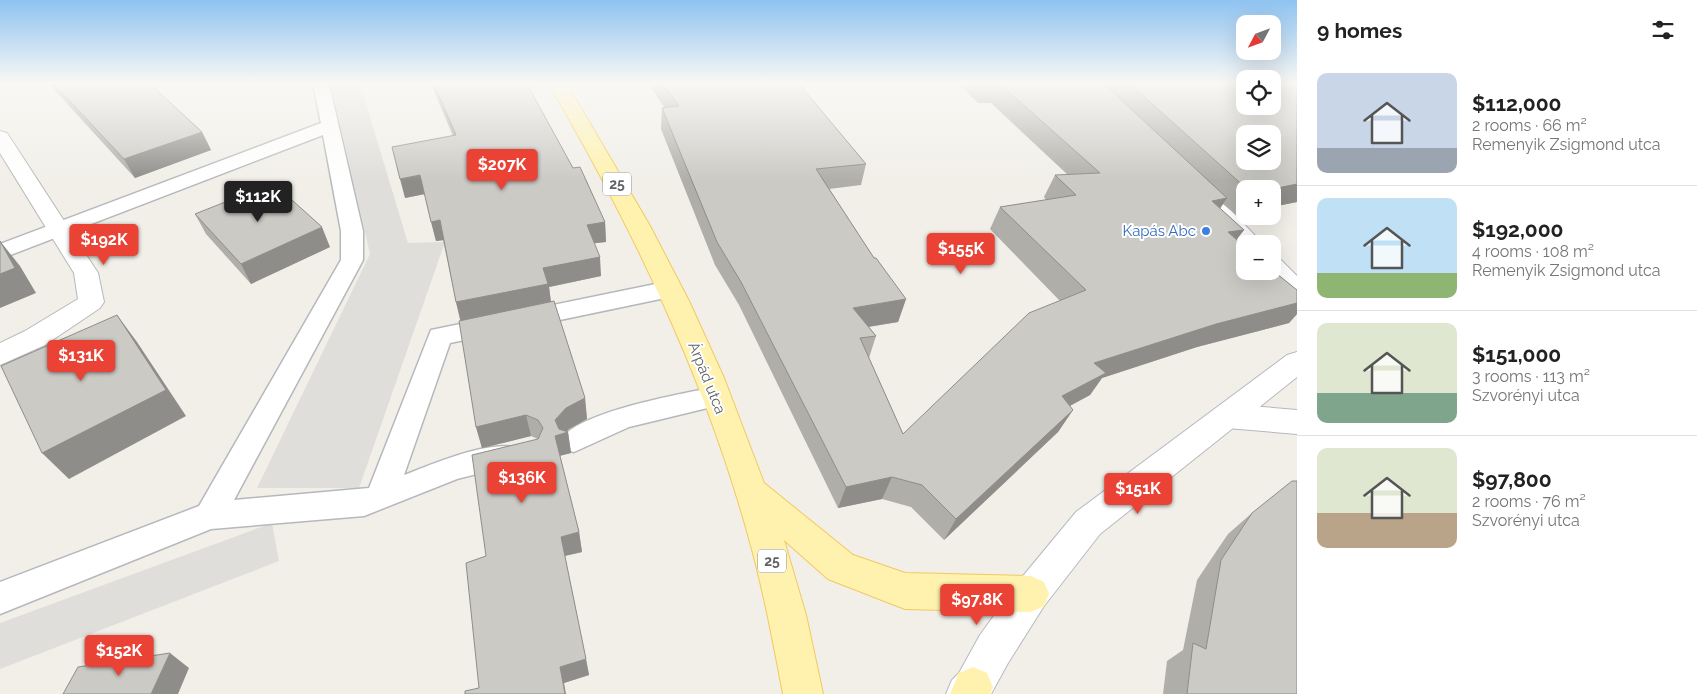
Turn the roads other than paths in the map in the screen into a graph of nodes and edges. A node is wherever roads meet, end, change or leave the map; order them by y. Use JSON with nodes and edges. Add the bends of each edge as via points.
{"nodes":[{"id":1,"x":328,"y":116,"type":"edge"},
{"id":2,"x":578,"y":116,"type":"edge"},
{"id":3,"x":330,"y":126,"type":"junction"},
{"id":4,"x":0,"y":137,"type":"edge"},
{"id":5,"x":1203,"y":195,"type":"edge"},
{"id":6,"x":59,"y":228,"type":"junction"},
{"id":7,"x":1242,"y":235,"type":"edge"},
{"id":8,"x":0,"y":252,"type":"edge"},
{"id":9,"x":1281,"y":275,"type":"edge"},
{"id":10,"x":670,"y":288,"type":"junction"},
{"id":11,"x":1297,"y":291,"type":"edge"},
{"id":12,"x":0,"y":355,"type":"edge"},
{"id":13,"x":1297,"y":362,"type":"edge"},
{"id":14,"x":715,"y":397,"type":"junction"},
{"id":15,"x":1227,"y":416,"type":"junction"},
{"id":16,"x":1297,"y":422,"type":"edge"},
{"id":17,"x":574,"y":441,"type":"dead end"},
{"id":18,"x":531,"y":450,"type":"edge"},
{"id":19,"x":752,"y":492,"type":"junction"},
{"id":20,"x":381,"y":496,"type":"junction"},
{"id":21,"x":210,"y":516,"type":"junction"},
{"id":22,"x":1030,"y":594,"type":"junction"},
{"id":23,"x":0,"y":598,"type":"edge"},
{"id":24,"x":970,"y":692,"type":"edge"},
{"id":25,"x":803,"y":694,"type":"edge"}],
"edges":[{"from":1,"to":3,"type":"lane"},
{"from":2,"to":10,"type":"main road","name":"Árpád utca","number":"25","via":[[601,153]]},
{"from":3,"to":6,"type":"lane"},
{"from":3,"to":21,"type":"lane","via":[[352,231],[352,260]]},
{"from":4,"to":6,"type":"street"},
{"from":5,"to":7,"type":"street"},
{"from":6,"to":8,"type":"lane"},
{"from":6,"to":12,"type":"street","via":[[86,273],[91,302],[35,338]]},
{"from":9,"to":11,"type":"street"},
{"from":10,"to":14,"type":"main road","name":"Árpád utca","number":"25"},
{"from":10,"to":20,"type":"lane","via":[[440,336]]},
{"from":13,"to":15,"type":"street"},
{"from":14,"to":17,"type":"lane","via":[[623,418]]},
{"from":14,"to":19,"type":"main road","name":"Árpád utca","number":"25"},
{"from":15,"to":16,"type":"street"},
{"from":15,"to":22,"type":"street","via":[[1088,523]]},
{"from":18,"to":20,"type":"lane","via":[[454,468]]},
{"from":19,"to":22,"type":"main road","via":[[841,567],[905,591]]},
{"from":19,"to":25,"type":"main road","name":"Árpád utca","number":"25","via":[[792,630]]},
{"from":20,"to":21,"type":"lane","via":[[364,503]]},
{"from":21,"to":23,"type":"lane"},
{"from":22,"to":24,"type":"street"}]}
